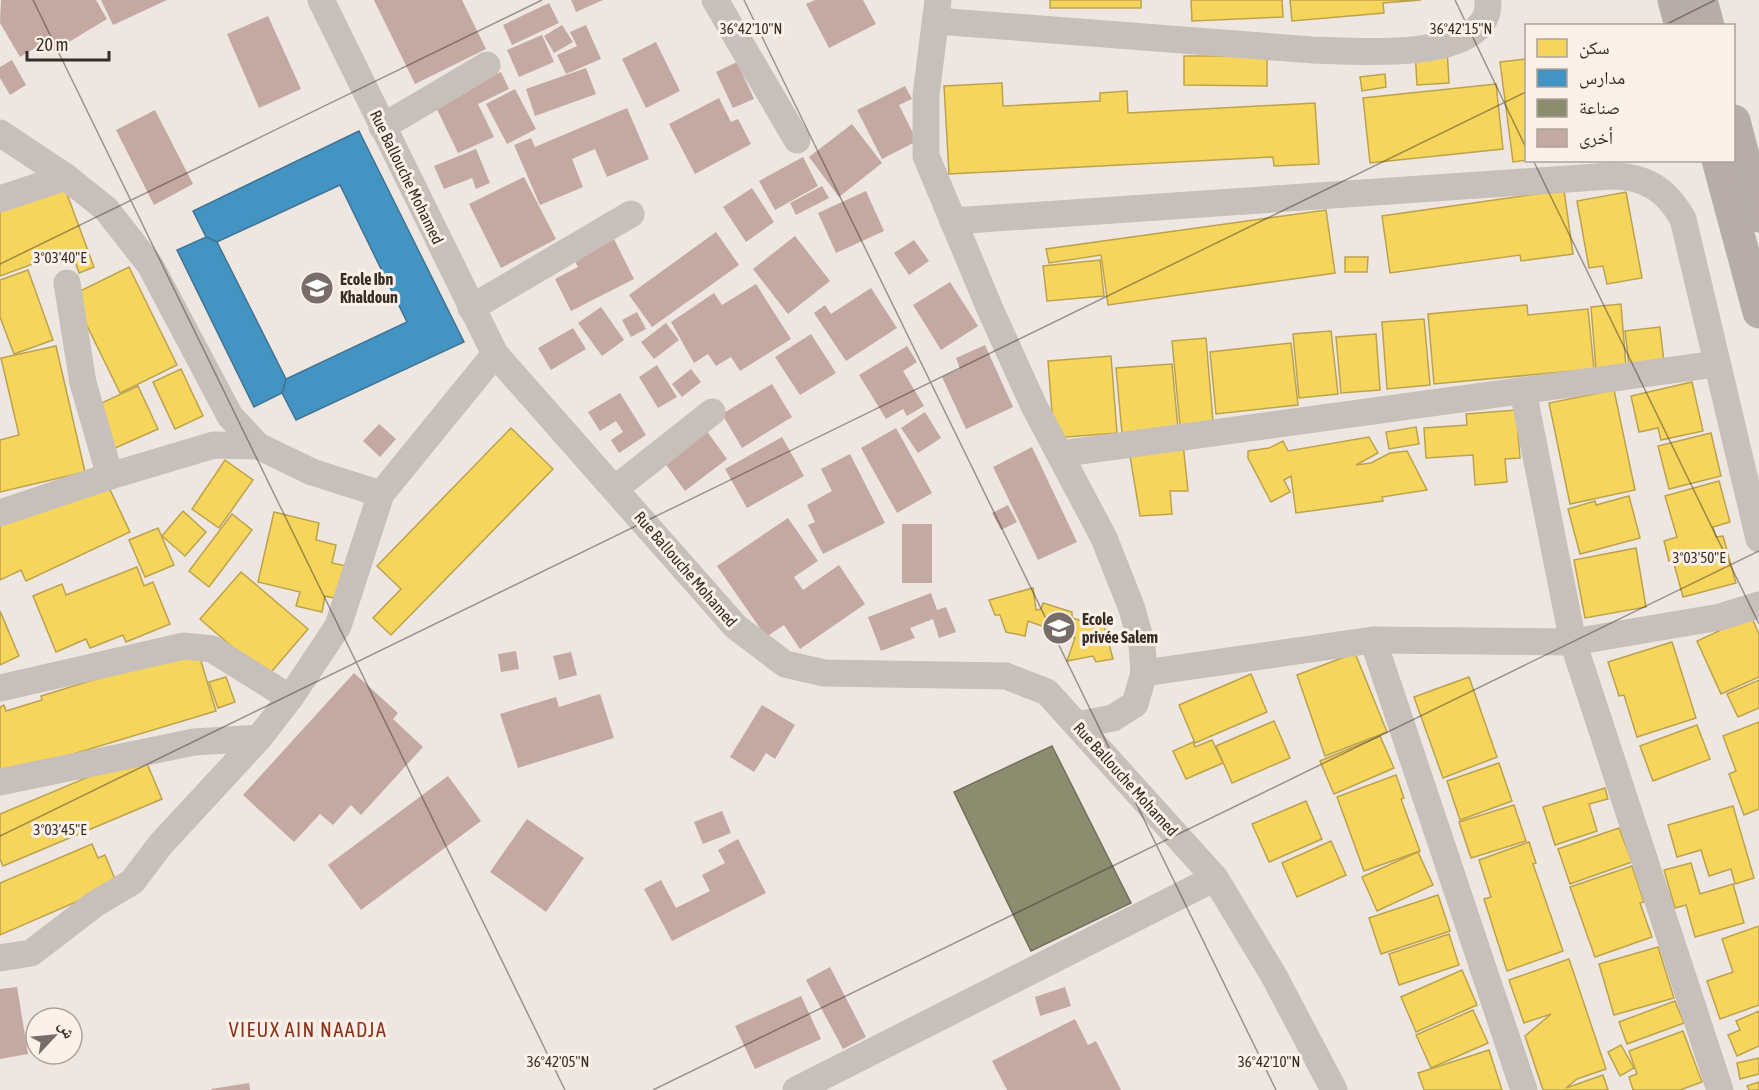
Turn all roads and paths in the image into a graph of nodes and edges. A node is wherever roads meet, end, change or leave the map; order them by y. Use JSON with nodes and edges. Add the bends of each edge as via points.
{"nodes":[{"id":1,"x":321,"y":0,"type":"edge"},
{"id":2,"x":715,"y":0,"type":"edge"},
{"id":3,"x":1488,"y":0,"type":"edge"},
{"id":4,"x":1674,"y":0,"type":"edge"},
{"id":5,"x":1701,"y":0,"type":"edge"},
{"id":6,"x":937,"y":11,"type":"edge"},
{"id":7,"x":1680,"y":24,"type":"edge"},
{"id":8,"x":1707,"y":24,"type":"edge"},
{"id":9,"x":487,"y":65,"type":"dead end"},
{"id":10,"x":1735,"y":125,"type":"edge"},
{"id":11,"x":382,"y":127,"type":"junction"},
{"id":12,"x":0,"y":133,"type":"edge"},
{"id":13,"x":797,"y":140,"type":"dead end"},
{"id":14,"x":1719,"y":162,"type":"edge"},
{"id":15,"x":66,"y":177,"type":"junction"},
{"id":16,"x":0,"y":199,"type":"edge"},
{"id":17,"x":631,"y":214,"type":"dead end"},
{"id":18,"x":1759,"y":216,"type":"edge"},
{"id":19,"x":953,"y":221,"type":"junction"},
{"id":20,"x":67,"y":283,"type":"dead end"},
{"id":21,"x":471,"y":309,"type":"junction"},
{"id":22,"x":1759,"y":312,"type":"edge"},
{"id":23,"x":495,"y":354,"type":"junction"},
{"id":24,"x":1716,"y":364,"type":"junction"},
{"id":25,"x":1523,"y":391,"type":"junction"},
{"id":26,"x":712,"y":412,"type":"dead end"},
{"id":27,"x":258,"y":446,"type":"junction"},
{"id":28,"x":1060,"y":454,"type":"junction"},
{"id":29,"x":110,"y":476,"type":"junction"},
{"id":30,"x":616,"y":488,"type":"junction"},
{"id":31,"x":381,"y":494,"type":"junction"},
{"id":32,"x":0,"y":513,"type":"edge"},
{"id":33,"x":1759,"y":538,"type":"edge"},
{"id":34,"x":1759,"y":605,"type":"edge"},
{"id":35,"x":1373,"y":640,"type":"junction"},
{"id":36,"x":1573,"y":642,"type":"junction"},
{"id":37,"x":1144,"y":673,"type":"junction"},
{"id":38,"x":0,"y":688,"type":"edge"},
{"id":39,"x":290,"y":698,"type":"junction"},
{"id":40,"x":1077,"y":725,"type":"junction"},
{"id":41,"x":259,"y":738,"type":"junction"},
{"id":42,"x":0,"y":782,"type":"edge"},
{"id":43,"x":1215,"y":878,"type":"junction"},
{"id":44,"x":0,"y":958,"type":"edge"},
{"id":45,"x":796,"y":1090,"type":"edge"},
{"id":46,"x":1334,"y":1090,"type":"edge"},
{"id":47,"x":1524,"y":1090,"type":"edge"},
{"id":48,"x":1720,"y":1090,"type":"edge"}],
"edges":[{"from":1,"to":11,"type":"street","name":"Rue Ballouche Mohamed"},
{"from":2,"to":13,"type":"street"},
{"from":3,"to":6,"type":"street","via":[[1485,18],[1456,42],[1370,52],[1313,50]]},
{"from":4,"to":7,"type":"main road"},
{"from":5,"to":8,"type":"main road"},
{"from":6,"to":19,"type":"street","via":[[926,95],[926,156]]},
{"from":9,"to":11,"type":"street"},
{"from":10,"to":18,"type":"main road"},
{"from":11,"to":21,"type":"street","name":"Rue Ballouche Mohamed"},
{"from":12,"to":15,"type":"street"},
{"from":14,"to":22,"type":"main road"},
{"from":15,"to":16,"type":"street"},
{"from":15,"to":27,"type":"street","via":[[106,209],[150,265],[230,416]]},
{"from":17,"to":21,"type":"street"},
{"from":19,"to":24,"type":"street","via":[[1629,176],[1662,190],[1683,219]]},
{"from":19,"to":28,"type":"street","via":[[1034,406]]},
{"from":20,"to":29,"type":"street","via":[[83,383]]},
{"from":21,"to":23,"type":"street","name":"Rue Ballouche Mohamed"},
{"from":23,"to":30,"type":"street","name":"Rue Ballouche Mohamed"},
{"from":23,"to":31,"type":"street"},
{"from":24,"to":25,"type":"street"},
{"from":24,"to":33,"type":"street"},
{"from":25,"to":28,"type":"street"},
{"from":25,"to":36,"type":"street"},
{"from":26,"to":30,"type":"street"},
{"from":27,"to":29,"type":"street","via":[[214,445]]},
{"from":27,"to":31,"type":"street","via":[[312,472]]},
{"from":28,"to":37,"type":"street","via":[[1104,538],[1128,598],[1142,645]]},
{"from":29,"to":32,"type":"street"},
{"from":30,"to":40,"type":"street","name":"Rue Ballouche Mohamed","via":[[736,627],[785,664],[824,673],[1005,676],[1047,692]]},
{"from":31,"to":39,"type":"street","via":[[338,626]]},
{"from":34,"to":36,"type":"street","via":[[1709,620]]},
{"from":35,"to":36,"type":"street"},
{"from":35,"to":37,"type":"street"},
{"from":35,"to":47,"type":"street"},
{"from":36,"to":48,"type":"street"},
{"from":37,"to":40,"type":"street","via":[[1135,704],[1113,718]]},
{"from":38,"to":39,"type":"street","via":[[184,646],[212,649]]},
{"from":39,"to":41,"type":"street"},
{"from":40,"to":43,"type":"street","name":"Rue Ballouche Mohamed"},
{"from":41,"to":42,"type":"street","via":[[194,742]]},
{"from":41,"to":44,"type":"street","via":[[161,844],[132,882],[95,904],[31,953]]},
{"from":43,"to":45,"type":"street"},
{"from":43,"to":46,"type":"street","name":"Rue Ballouche Mohamed","via":[[1274,976]]}]}
